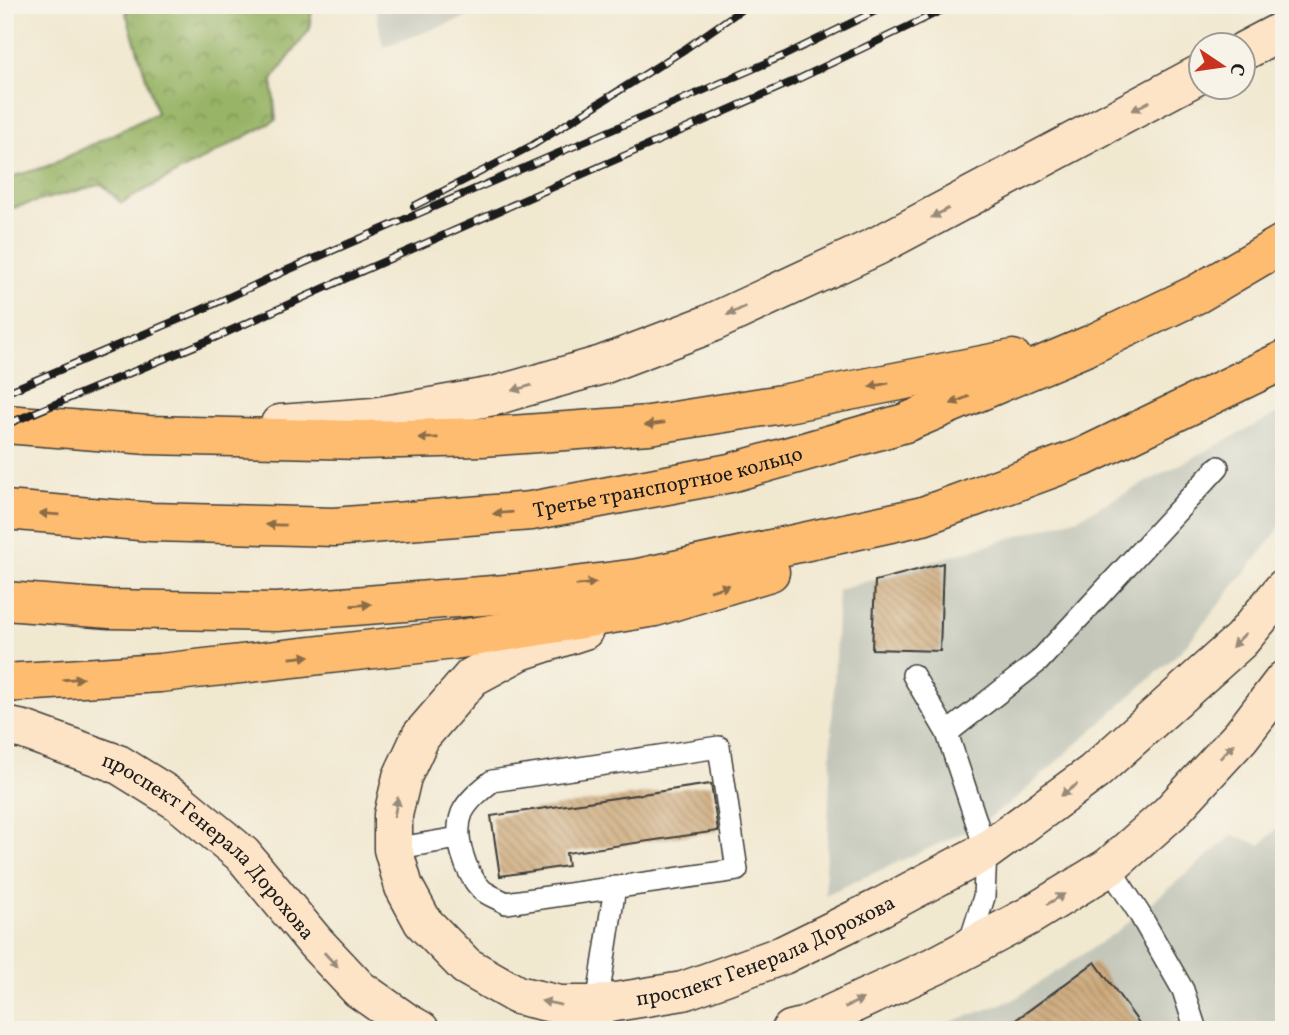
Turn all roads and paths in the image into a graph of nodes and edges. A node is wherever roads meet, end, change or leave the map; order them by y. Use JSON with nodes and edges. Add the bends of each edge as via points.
{"nodes":[{"id":1,"x":1284,"y":30,"type":"edge"},
{"id":2,"x":1258,"y":44,"type":"edge"},
{"id":3,"x":1188,"y":81,"type":"edge"},
{"id":4,"x":1284,"y":243,"type":"edge"},
{"id":5,"x":1090,"y":345,"type":"junction"},
{"id":6,"x":1284,"y":360,"type":"edge"},
{"id":7,"x":5,"y":424,"type":"edge"},
{"id":8,"x":149,"y":435,"type":"junction"},
{"id":9,"x":1219,"y":467,"type":"dead end"},
{"id":10,"x":5,"y":510,"type":"edge"},
{"id":11,"x":923,"y":516,"type":"junction"},
{"id":12,"x":1284,"y":588,"type":"edge"},
{"id":13,"x":5,"y":601,"type":"edge"},
{"id":14,"x":655,"y":607,"type":"junction"},
{"id":15,"x":913,"y":675,"type":"dead end"},
{"id":16,"x":1284,"y":680,"type":"edge"},
{"id":17,"x":5,"y":683,"type":"edge"},
{"id":18,"x":5,"y":726,"type":"edge"},
{"id":19,"x":947,"y":733,"type":"junction"},
{"id":20,"x":458,"y":838,"type":"junction"},
{"id":21,"x":393,"y":849,"type":"junction"},
{"id":22,"x":986,"y":851,"type":"junction"},
{"id":23,"x":1109,"y":867,"type":"junction"},
{"id":24,"x":615,"y":887,"type":"junction"},
{"id":25,"x":939,"y":964,"type":"junction"},
{"id":26,"x":600,"y":1017,"type":"edge"},
{"id":27,"x":420,"y":1030,"type":"edge"},
{"id":28,"x":791,"y":1030,"type":"edge"},
{"id":29,"x":1196,"y":1030,"type":"edge"}],
"edges":[{"from":1,"to":2,"type":"main road"},
{"from":3,"to":8,"type":"main road","one_way":true,"via":[[877,246],[707,325],[602,365],[494,396],[374,417]]},
{"from":4,"to":5,"type":"main road","name":"Третье транспортное кольцо","via":[[1197,294]]},
{"from":5,"to":8,"type":"main road","one_way":true,"via":[[649,425],[361,440]]},
{"from":5,"to":10,"type":"main road","name":"Третье транспортное кольцо","one_way":true,"via":[[905,423],[730,473],[531,511],[334,527],[152,522]]},
{"from":6,"to":11,"type":"main road","via":[[1083,457]]},
{"from":7,"to":8,"type":"main road"},
{"from":9,"to":19,"type":"lane","via":[[1039,661]]},
{"from":13,"to":11,"type":"main road","one_way":true,"via":[[110,609],[277,612],[519,593],[638,578]]},
{"from":14,"to":11,"type":"main road","one_way":true,"via":[[794,565]]},
{"from":12,"to":22,"type":"main road","name":"проспект Генерала Дорохова","one_way":true,"via":[[1241,640],[1094,772]]},
{"from":17,"to":14,"type":"main road","one_way":true,"via":[[160,673],[454,640]]},
{"from":21,"to":14,"type":"main road","name":"проспект Генерала Дорохова","one_way":true,"via":[[393,815],[402,777],[421,736],[472,677],[520,651]]},
{"from":15,"to":19,"type":"lane"},
{"from":23,"to":16,"type":"main road","one_way":true,"via":[[1170,813],[1241,736]]},
{"from":18,"to":27,"type":"main road","name":"проспект Генерала Дорохова","one_way":true,"via":[[117,764],[179,802],[243,855],[359,989]]},
{"from":19,"to":22,"type":"lane"},
{"from":20,"to":21,"type":"lane"},
{"from":20,"to":24,"type":"lane","via":[[468,870],[483,890],[506,903]]},
{"from":20,"to":24,"type":"lane","via":[[462,813],[492,781],[719,747],[737,870]]},
{"from":26,"to":21,"type":"main road","name":"проспект Генерала Дорохова","one_way":true,"via":[[517,995],[466,966],[423,922],[404,887]]},
{"from":22,"to":25,"type":"lane","via":[[984,897],[972,935]]},
{"from":22,"to":26,"type":"main road","name":"проспект Генерала Дорохова","via":[[783,955]]},
{"from":25,"to":23,"type":"main road","one_way":true},
{"from":23,"to":29,"type":"lane","via":[[1183,990]]},
{"from":24,"to":26,"type":"lane"},
{"from":28,"to":25,"type":"main road","one_way":true}]}
